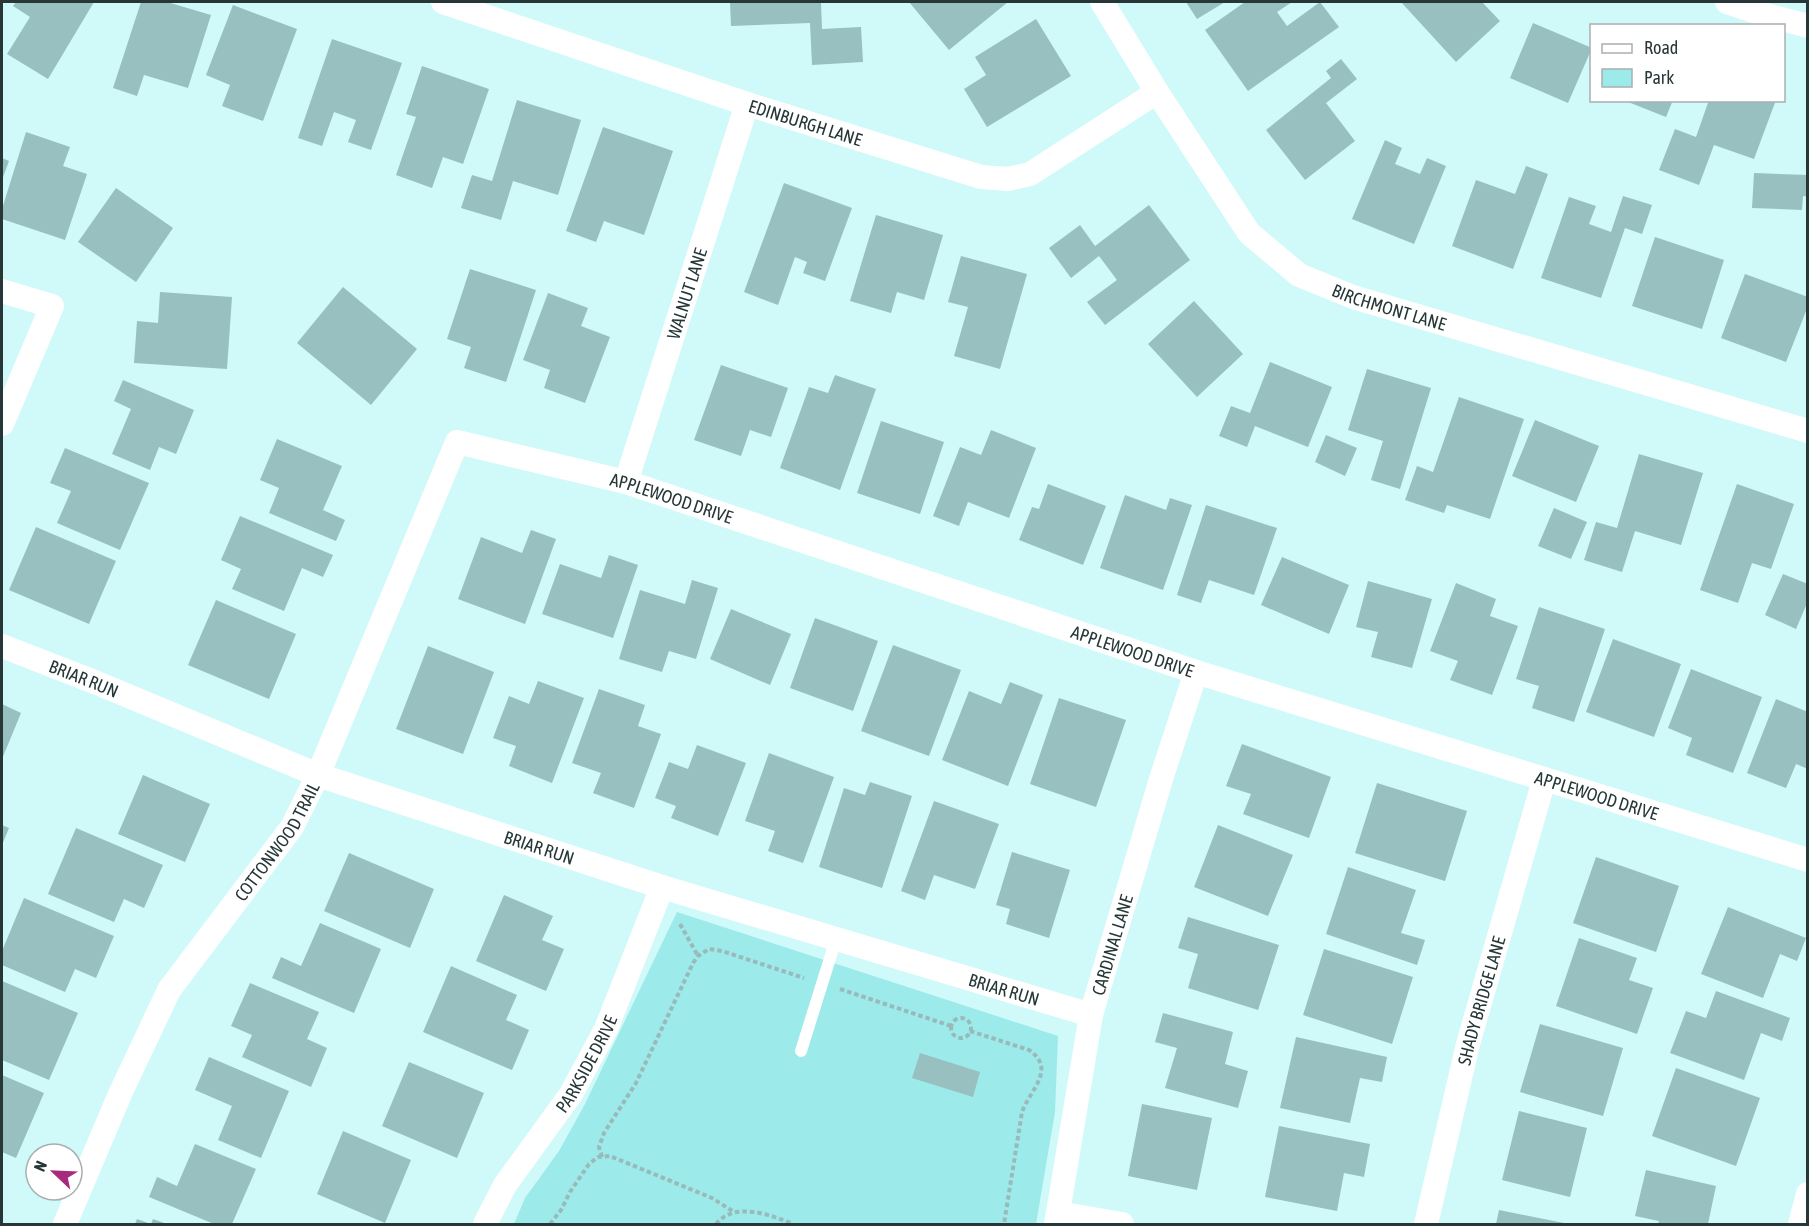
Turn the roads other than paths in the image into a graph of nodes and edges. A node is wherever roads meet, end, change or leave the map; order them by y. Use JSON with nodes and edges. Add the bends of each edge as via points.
{"nodes":[{"id":1,"x":443,"y":2,"type":"edge"},
{"id":2,"x":1102,"y":2,"type":"edge"},
{"id":3,"x":1727,"y":2,"type":"edge"},
{"id":4,"x":1808,"y":26,"type":"edge"},
{"id":5,"x":1157,"y":92,"type":"junction"},
{"id":6,"x":747,"y":104,"type":"junction"},
{"id":7,"x":2,"y":291,"type":"edge"},
{"id":8,"x":2,"y":424,"type":"edge"},
{"id":9,"x":1808,"y":431,"type":"edge"},
{"id":10,"x":457,"y":442,"type":"joint"},
{"id":11,"x":626,"y":482,"type":"junction"},
{"id":12,"x":2,"y":646,"type":"edge"},
{"id":13,"x":1196,"y":672,"type":"junction"},
{"id":14,"x":318,"y":775,"type":"junction"},
{"id":15,"x":1544,"y":780,"type":"junction"},
{"id":16,"x":1808,"y":860,"type":"edge"},
{"id":17,"x":662,"y":887,"type":"junction"},
{"id":18,"x":836,"y":939,"type":"junction"},
{"id":19,"x":1091,"y":1015,"type":"junction"},
{"id":20,"x":801,"y":1051,"type":"dead end"},
{"id":21,"x":1808,"y":1194,"type":"edge"},
{"id":22,"x":1057,"y":1219,"type":"edge"},
{"id":23,"x":65,"y":1224,"type":"edge"},
{"id":24,"x":485,"y":1224,"type":"edge"},
{"id":25,"x":1122,"y":1224,"type":"edge"},
{"id":26,"x":1426,"y":1224,"type":"edge"},
{"id":27,"x":1800,"y":1224,"type":"edge"}],
"edges":[{"from":1,"to":6,"type":"street","name":"EDINBURGH LANE"},
{"from":2,"to":5,"type":"street","name":"BIRCHMONT LANE"},
{"from":3,"to":4,"type":"street"},
{"from":5,"to":6,"type":"street","name":"EDINBURGH LANE","via":[[1030,174],[1008,179],[981,177]]},
{"from":5,"to":9,"type":"street","name":"BIRCHMONT LANE","via":[[1249,232],[1299,274],[1353,297]]},
{"from":6,"to":11,"type":"street","name":"WALNUT LANE"},
{"from":7,"to":8,"type":"street","via":[[52,306]]},
{"from":10,"to":11,"type":"street","name":"APPLEWOOD DRIVE"},
{"from":10,"to":14,"type":"street","name":"COTTONWOOD TRAIL"},
{"from":11,"to":13,"type":"street","name":"APPLEWOOD DRIVE"},
{"from":12,"to":14,"type":"street","name":"BRIAR RUN"},
{"from":13,"to":15,"type":"street","name":"APPLEWOOD DRIVE"},
{"from":13,"to":19,"type":"street","name":"CARDINAL LANE"},
{"from":14,"to":17,"type":"street","name":"BRIAR RUN"},
{"from":14,"to":23,"type":"street","name":"COTTONWOOD TRAIL","via":[[292,827],[170,990],[120,1094]]},
{"from":15,"to":16,"type":"street","name":"APPLEWOOD DRIVE"},
{"from":15,"to":26,"type":"street","name":"SHADY BRIDGE LANE","via":[[1468,1044]]},
{"from":17,"to":18,"type":"street","name":"BRIAR RUN"},
{"from":17,"to":24,"type":"street","name":"PARKSIDE DRIVE","via":[[606,1029],[576,1085],[505,1185]]},
{"from":18,"to":19,"type":"street","name":"BRIAR RUN"},
{"from":18,"to":20,"type":"lane"},
{"from":19,"to":22,"type":"street","name":"CARDINAL LANE"},
{"from":21,"to":27,"type":"street"},
{"from":22,"to":25,"type":"street"}]}
